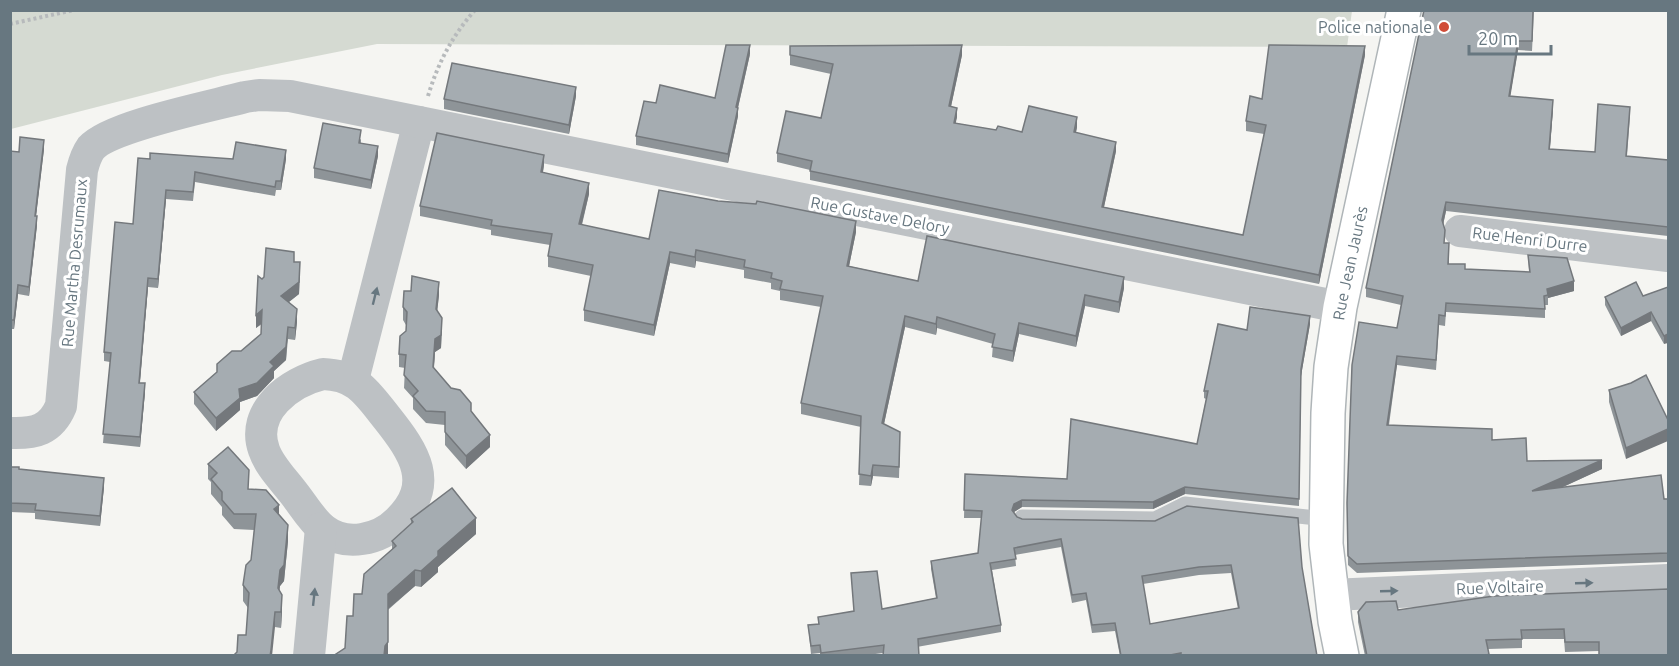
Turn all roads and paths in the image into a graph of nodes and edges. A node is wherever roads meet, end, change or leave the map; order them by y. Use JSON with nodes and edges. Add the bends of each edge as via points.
{"nodes":[{"id":1,"x":74,"y":10,"type":"edge"},
{"id":2,"x":475,"y":10,"type":"edge"},
{"id":3,"x":1404,"y":10,"type":"edge"},
{"id":4,"x":10,"y":24,"type":"edge"},
{"id":5,"x":419,"y":122,"type":"junction"},
{"id":6,"x":1460,"y":231,"type":"dead end"},
{"id":7,"x":1668,"y":256,"type":"edge"},
{"id":8,"x":1340,"y":307,"type":"junction"},
{"id":9,"x":357,"y":366,"type":"junction"},
{"id":10,"x":10,"y":433,"type":"edge"},
{"id":11,"x":1022,"y":517,"type":"edge"},
{"id":12,"x":1326,"y":519,"type":"junction"},
{"id":13,"x":321,"y":528,"type":"junction"},
{"id":14,"x":1668,"y":580,"type":"edge"},
{"id":15,"x":1331,"y":595,"type":"junction"},
{"id":16,"x":309,"y":656,"type":"edge"},
{"id":17,"x":1342,"y":656,"type":"edge"}],
"edges":[{"from":1,"to":4,"type":"path"},
{"from":2,"to":5,"type":"path","via":[[456,31],[436,68]]},
{"from":3,"to":8,"type":"street","name":"Rue Jean Jaurès"},
{"from":5,"to":8,"type":"street","name":"Rue Gustave Delory"},
{"from":9,"to":5,"type":"street","one_way":true},
{"from":5,"to":10,"type":"street","name":"Rue Martha Desrumaux","via":[[290,96],[259,95],[121,130],[100,141],[91,148],[82,170],[61,406],[43,429]]},
{"from":6,"to":7,"type":"street","name":"Rue Henri Durre"},
{"from":8,"to":12,"type":"street","name":"Rue Jean Jaurès","via":[[1329,387]]},
{"from":9,"to":13,"type":"street","via":[[296,383],[274,402],[262,424],[261,439],[269,462]]},
{"from":9,"to":13,"type":"street","via":[[370,397],[411,450],[417,492],[406,514],[368,538],[343,539]]},
{"from":11,"to":12,"type":"lane","via":[[1155,519],[1185,504]]},
{"from":12,"to":15,"type":"street","name":"Rue Jean Jaurès"},
{"from":16,"to":13,"type":"street","one_way":true},
{"from":15,"to":14,"type":"street","name":"Rue Voltaire","one_way":true},
{"from":15,"to":17,"type":"street","name":"Rue Jean Jaurès"}]}
